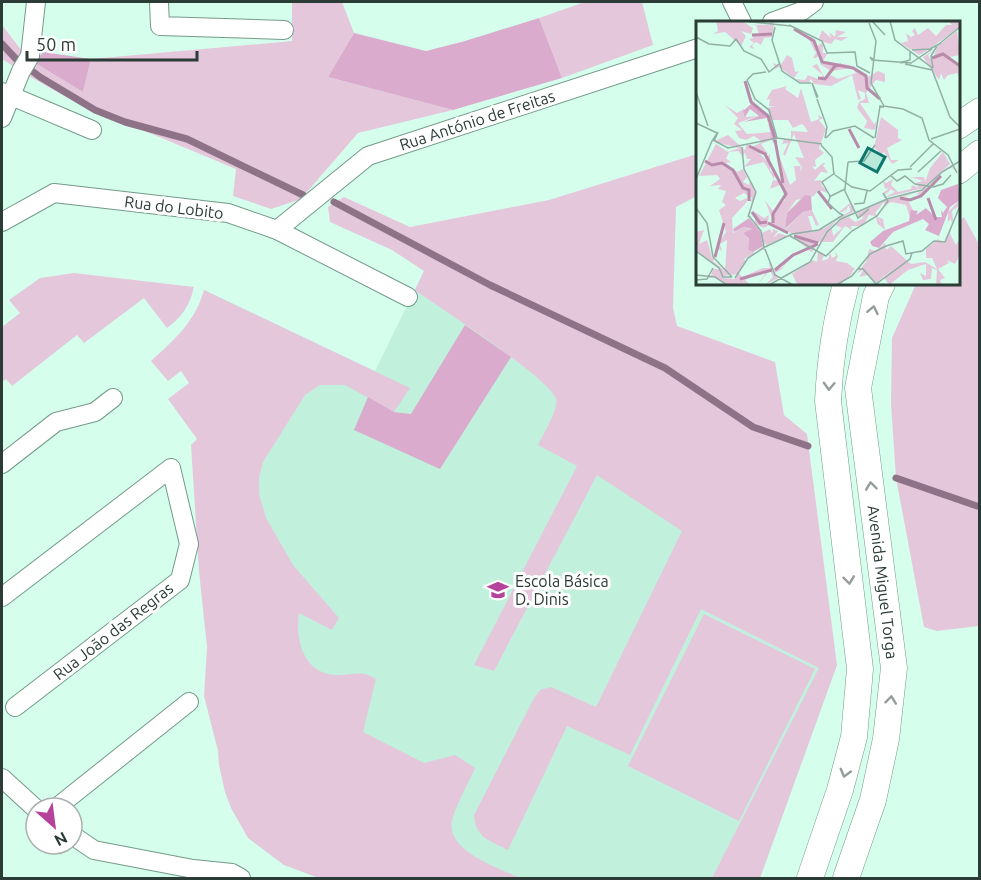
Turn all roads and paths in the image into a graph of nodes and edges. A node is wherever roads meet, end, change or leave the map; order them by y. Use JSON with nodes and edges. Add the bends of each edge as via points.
{"nodes":[{"id":1,"x":36,"y":2,"type":"edge"},
{"id":2,"x":159,"y":2,"type":"edge"},
{"id":3,"x":732,"y":2,"type":"edge"},
{"id":4,"x":814,"y":2,"type":"edge"},
{"id":5,"x":742,"y":21,"type":"edge"},
{"id":6,"x":775,"y":21,"type":"edge"},
{"id":7,"x":284,"y":30,"type":"dead end"},
{"id":8,"x":696,"y":49,"type":"edge"},
{"id":9,"x":6,"y":94,"type":"edge"},
{"id":10,"x":980,"y":111,"type":"edge"},
{"id":11,"x":2,"y":118,"type":"edge"},
{"id":12,"x":960,"y":125,"type":"edge"},
{"id":13,"x":92,"y":130,"type":"dead end"},
{"id":14,"x":980,"y":153,"type":"edge"},
{"id":15,"x":960,"y":169,"type":"edge"},
{"id":16,"x":2,"y":222,"type":"edge"},
{"id":17,"x":277,"y":230,"type":"junction"},
{"id":18,"x":846,"y":285,"type":"edge"},
{"id":19,"x":882,"y":285,"type":"edge"},
{"id":20,"x":408,"y":297,"type":"dead end"},
{"id":21,"x":113,"y":398,"type":"dead end"},
{"id":22,"x":2,"y":464,"type":"edge"},
{"id":23,"x":2,"y":597,"type":"edge"},
{"id":24,"x":189,"y":702,"type":"dead end"},
{"id":25,"x":15,"y":707,"type":"dead end"},
{"id":26,"x":2,"y":778,"type":"edge"},
{"id":27,"x":71,"y":796,"type":"edge"},
{"id":28,"x":24,"y":798,"type":"edge"},
{"id":29,"x":84,"y":843,"type":"edge"},
{"id":30,"x":196,"y":874,"type":"edge"},
{"id":31,"x":241,"y":879,"type":"edge"},
{"id":32,"x":810,"y":879,"type":"edge"},
{"id":33,"x":846,"y":879,"type":"edge"}],
"edges":[{"from":1,"to":9,"type":"street","via":[[25,63]]},
{"from":2,"to":7,"type":"street","via":[[160,26]]},
{"from":3,"to":5,"type":"street"},
{"from":4,"to":6,"type":"street"},
{"from":8,"to":17,"type":"street","name":"Rua António de Freitas","via":[[368,156]]},
{"from":9,"to":11,"type":"street"},
{"from":9,"to":13,"type":"street"},
{"from":10,"to":12,"type":"main road"},
{"from":14,"to":15,"type":"main road"},
{"from":16,"to":17,"type":"street","name":"Rua do Lobito","via":[[54,193],[228,213]]},
{"from":17,"to":20,"type":"street","name":"Rua do Lobito"},
{"from":18,"to":32,"type":"main road","name":"Avenida Miguel Torga","one_way":true,"via":[[834,328],[828,401],[860,669],[854,737]]},
{"from":33,"to":19,"type":"main road","name":"Avenida Miguel Torga","one_way":true,"via":[[873,800],[886,739],[894,668],[858,388]]},
{"from":21,"to":22,"type":"street","via":[[95,412],[56,422]]},
{"from":23,"to":25,"type":"street","name":"Rua João das Regras","via":[[171,468],[189,544],[180,580]]},
{"from":24,"to":27,"type":"street"},
{"from":26,"to":28,"type":"street"},
{"from":29,"to":30,"type":"street","via":[[94,850]]},
{"from":30,"to":31,"type":"street","via":[[232,873]]}]}
